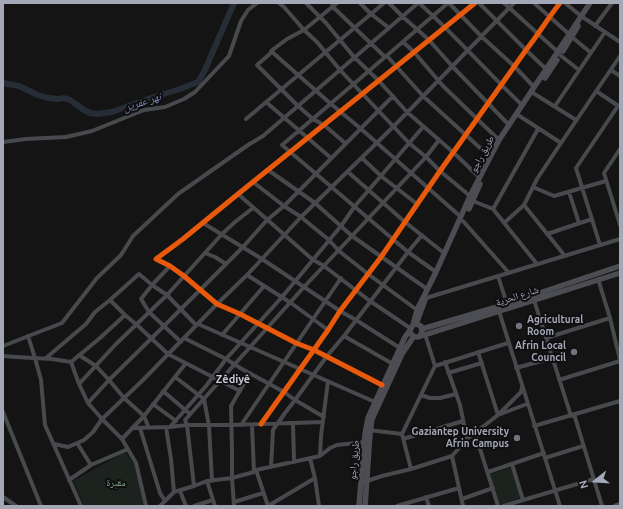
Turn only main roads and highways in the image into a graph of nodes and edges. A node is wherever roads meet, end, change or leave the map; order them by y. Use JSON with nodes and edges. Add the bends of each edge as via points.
{"nodes":[{"id":1,"x":590,"y":3,"type":"edge"},
{"id":2,"x":594,"y":3,"type":"edge"},
{"id":3,"x":582,"y":17,"type":"junction"},
{"id":4,"x":559,"y":54,"type":"junction"},
{"id":5,"x":534,"y":90,"type":"junction"},
{"id":6,"x":471,"y":198,"type":"junction"},
{"id":7,"x":462,"y":219,"type":"junction"},
{"id":8,"x":620,"y":266,"type":"edge"},
{"id":9,"x":620,"y":273,"type":"edge"},
{"id":10,"x":520,"y":302,"type":"junction"},
{"id":11,"x":478,"y":315,"type":"junction"},
{"id":12,"x":412,"y":327,"type":"junction"},
{"id":13,"x":420,"y":334,"type":"junction"},
{"id":14,"x":368,"y":430,"type":"junction"},
{"id":15,"x":364,"y":482,"type":"junction"},
{"id":16,"x":620,"y":505,"type":"edge"},
{"id":17,"x":359,"y":506,"type":"edge"},
{"id":18,"x":364,"y":506,"type":"edge"},
{"id":19,"x":616,"y":506,"type":"edge"}],
"edges":[{"from":1,"to":3,"type":"main road","name":"طريق راجو"},
{"from":2,"to":3,"type":"main road","name":"طريق راجو"},
{"from":3,"to":4,"type":"main road","name":"طريق راجو"},
{"from":4,"to":5,"type":"main road","name":"طريق راجو"},
{"from":4,"to":5,"type":"main road","name":"طريق راجو","via":[[546,69]]},
{"from":5,"to":6,"type":"main road","name":"طريق راجو","via":[[499,145]]},
{"from":5,"to":6,"type":"main road","name":"طريق راجو","via":[[499,140]]},
{"from":6,"to":7,"type":"main road","name":"طريق راجو"},
{"from":7,"to":12,"type":"main road","name":"طريق راجو"},
{"from":7,"to":12,"type":"main road","name":"طريق راجو","via":[[417,310]]},
{"from":8,"to":10,"type":"main road","name":"شارع الحرية"},
{"from":9,"to":10,"type":"main road","name":"شارع الحرية"},
{"from":10,"to":11,"type":"main road","name":"شارع الحرية"},
{"from":10,"to":11,"type":"main road","name":"شارع الحرية","via":[[499,311]]},
{"from":11,"to":13,"type":"main road","name":"شارع الحرية"},
{"from":12,"to":13,"type":"main road","via":[[411,334]]},
{"from":12,"to":13,"type":"main road","via":[[421,326]]},
{"from":12,"to":14,"type":"main road","name":"طريق راجو","via":[[382,385],[368,418]]},
{"from":13,"to":14,"type":"main road","name":"طريق راجو","via":[[402,354]]},
{"from":14,"to":15,"type":"main road","name":"طريق راجو"},
{"from":14,"to":15,"type":"main road","name":"طريق راجو","via":[[364,442]]},
{"from":15,"to":17,"type":"main road","name":"طريق راجو"},
{"from":15,"to":18,"type":"main road","name":"طريق راجو"},
{"from":16,"to":19,"type":"main road"}]}
